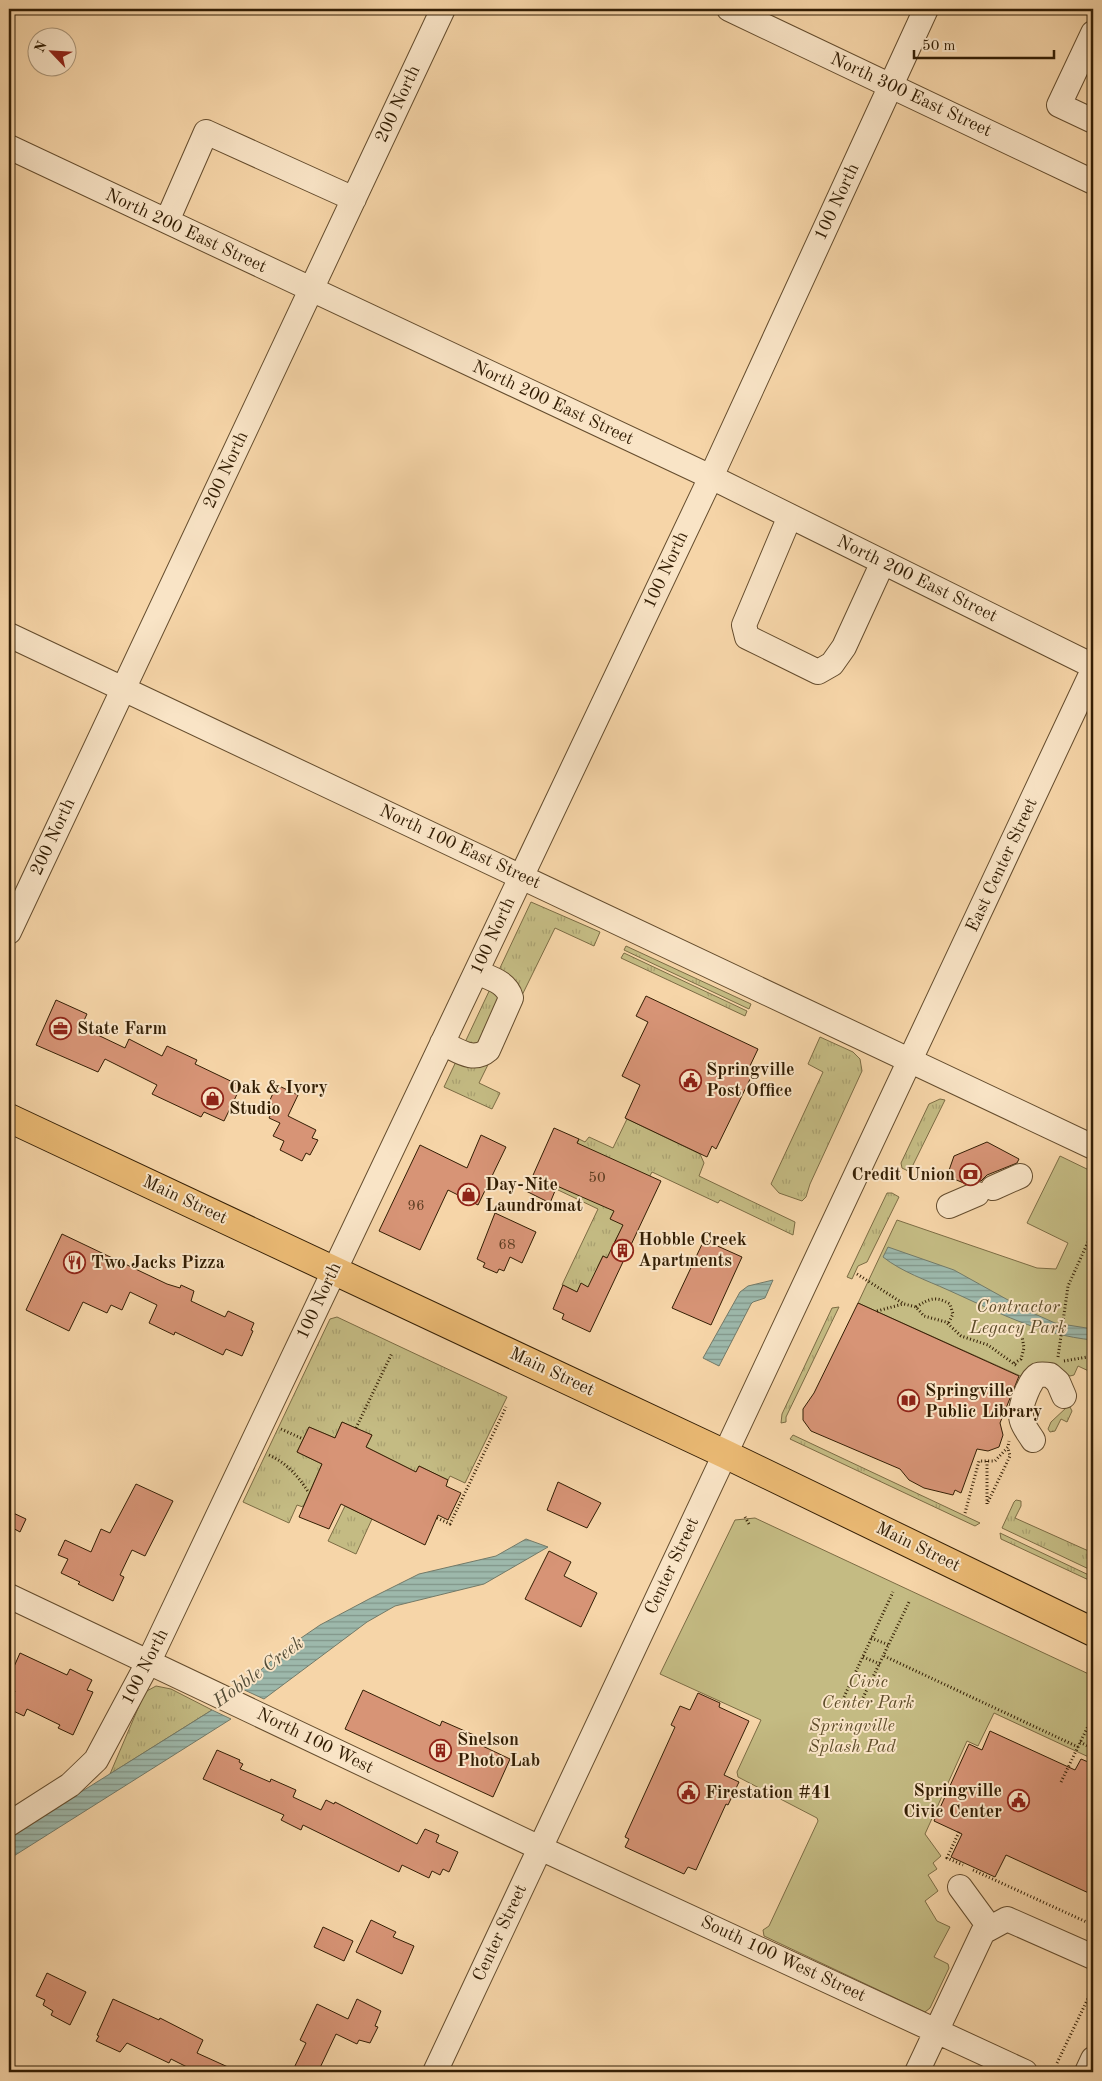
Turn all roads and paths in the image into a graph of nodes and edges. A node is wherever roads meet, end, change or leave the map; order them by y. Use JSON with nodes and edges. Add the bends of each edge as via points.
{"nodes":[{"id":1,"x":443,"y":9,"type":"edge"},
{"id":2,"x":729,"y":9,"type":"edge"},
{"id":3,"x":926,"y":9,"type":"edge"},
{"id":4,"x":1093,"y":34,"type":"edge"},
{"id":5,"x":890,"y":85,"type":"junction"},
{"id":6,"x":1093,"y":121,"type":"edge"},
{"id":7,"x":9,"y":147,"type":"edge"},
{"id":8,"x":1093,"y":182,"type":"edge"},
{"id":9,"x":354,"y":199,"type":"junction"},
{"id":10,"x":167,"y":221,"type":"junction"},
{"id":11,"x":311,"y":289,"type":"junction"},
{"id":12,"x":711,"y":477,"type":"junction"},
{"id":13,"x":790,"y":516,"type":"junction"},
{"id":14,"x":883,"y":562,"type":"junction"},
{"id":15,"x":9,"y":635,"type":"edge"},
{"id":16,"x":1093,"y":666,"type":"edge"},
{"id":17,"x":1093,"y":670,"type":"edge"},
{"id":18,"x":123,"y":688,"type":"junction"},
{"id":19,"x":520,"y":876,"type":"junction"},
{"id":20,"x":9,"y":932,"type":"edge"},
{"id":21,"x":476,"y":972,"type":"junction"},
{"id":22,"x":442,"y":1043,"type":"junction"},
{"id":23,"x":910,"y":1060,"type":"junction"},
{"id":24,"x":9,"y":1118,"type":"edge"},
{"id":25,"x":1093,"y":1147,"type":"edge"},
{"id":26,"x":1020,"y":1176,"type":"dead end"},
{"id":27,"x":949,"y":1206,"type":"dead end"},
{"id":28,"x":1093,"y":1231,"type":"edge"},
{"id":29,"x":333,"y":1270,"type":"junction"},
{"id":30,"x":857,"y":1274,"type":"dead end"},
{"id":31,"x":904,"y":1304,"type":"junction"},
{"id":32,"x":916,"y":1306,"type":"junction"},
{"id":33,"x":877,"y":1312,"type":"dead end"},
{"id":34,"x":948,"y":1324,"type":"junction"},
{"id":35,"x":1010,"y":1327,"type":"dead end"},
{"id":36,"x":1059,"y":1348,"type":"dead end"},
{"id":37,"x":392,"y":1353,"type":"dead end"},
{"id":38,"x":1014,"y":1364,"type":"junction"},
{"id":39,"x":1020,"y":1368,"type":"dead end"},
{"id":40,"x":1064,"y":1396,"type":"dead end"},
{"id":41,"x":506,"y":1407,"type":"dead end"},
{"id":42,"x":281,"y":1428,"type":"dead end"},
{"id":43,"x":356,"y":1428,"type":"dead end"},
{"id":44,"x":303,"y":1439,"type":"dead end"},
{"id":45,"x":1033,"y":1440,"type":"dead end"},
{"id":46,"x":1008,"y":1447,"type":"dead end"},
{"id":47,"x":268,"y":1454,"type":"dead end"},
{"id":48,"x":725,"y":1454,"type":"junction"},
{"id":49,"x":988,"y":1461,"type":"dead end"},
{"id":50,"x":309,"y":1493,"type":"dead end"},
{"id":51,"x":745,"y":1517,"type":"dead end"},
{"id":52,"x":437,"y":1518,"type":"dead end"},
{"id":53,"x":749,"y":1524,"type":"dead end"},
{"id":54,"x":893,"y":1592,"type":"dead end"},
{"id":55,"x":9,"y":1596,"type":"edge"},
{"id":56,"x":910,"y":1600,"type":"dead end"},
{"id":57,"x":1093,"y":1632,"type":"edge"},
{"id":58,"x":871,"y":1638,"type":"junction"},
{"id":59,"x":889,"y":1645,"type":"junction"},
{"id":60,"x":884,"y":1656,"type":"junction"},
{"id":61,"x":862,"y":1657,"type":"junction"},
{"id":62,"x":149,"y":1661,"type":"junction"},
{"id":63,"x":880,"y":1664,"type":"junction"},
{"id":64,"x":844,"y":1697,"type":"dead end"},
{"id":65,"x":860,"y":1704,"type":"dead end"},
{"id":66,"x":1093,"y":1716,"type":"edge"},
{"id":67,"x":1080,"y":1742,"type":"junction"},
{"id":68,"x":1078,"y":1747,"type":"junction"},
{"id":69,"x":1093,"y":1748,"type":"edge"},
{"id":70,"x":1061,"y":1782,"type":"dead end"},
{"id":71,"x":9,"y":1824,"type":"edge"},
{"id":72,"x":959,"y":1832,"type":"dead end"},
{"id":73,"x":540,"y":1848,"type":"junction"},
{"id":74,"x":960,"y":1887,"type":"dead end"},
{"id":75,"x":1093,"y":1925,"type":"edge"},
{"id":76,"x":990,"y":1928,"type":"junction"},
{"id":77,"x":1093,"y":1958,"type":"edge"},
{"id":78,"x":1093,"y":1988,"type":"edge"},
{"id":79,"x":937,"y":2030,"type":"junction"},
{"id":80,"x":1093,"y":2059,"type":"edge"},
{"id":81,"x":1058,"y":2062,"type":"dead end"},
{"id":82,"x":435,"y":2072,"type":"edge"},
{"id":83,"x":917,"y":2072,"type":"edge"},
{"id":84,"x":1025,"y":2072,"type":"edge"},
{"id":85,"x":1087,"y":2072,"type":"edge"}],
"edges":[{"from":1,"to":9,"type":"street","name":"200 North"},
{"from":2,"to":5,"type":"street","name":"North 300 East Street"},
{"from":3,"to":5,"type":"street","name":"100 North"},
{"from":4,"to":6,"type":"street","via":[[1060,105]]},
{"from":5,"to":8,"type":"street","name":"North 300 East Street"},
{"from":5,"to":12,"type":"street","name":"100 North"},
{"from":7,"to":10,"type":"street","name":"North 200 East Street"},
{"from":9,"to":10,"type":"street","via":[[206,132]]},
{"from":9,"to":11,"type":"street","name":"200 North"},
{"from":10,"to":11,"type":"street","name":"North 200 East Street"},
{"from":11,"to":12,"type":"street","name":"North 200 East Street"},
{"from":11,"to":18,"type":"street","name":"200 North"},
{"from":12,"to":13,"type":"street","name":"North 200 East Street"},
{"from":12,"to":19,"type":"street","name":"100 North"},
{"from":13,"to":14,"type":"street","name":"North 200 East Street"},
{"from":13,"to":14,"type":"street","via":[[744,625],[747,637],[818,672],[832,664],[844,647]]},
{"from":14,"to":16,"type":"street","name":"North 200 East Street"},
{"from":15,"to":18,"type":"street","name":"North 100 East Street"},
{"from":17,"to":23,"type":"street","name":"East Center Street"},
{"from":18,"to":19,"type":"street","name":"North 100 East Street"},
{"from":18,"to":20,"type":"street","name":"200 North"},
{"from":19,"to":21,"type":"street","name":"100 North"},
{"from":19,"to":23,"type":"street","name":"North 100 East Street"},
{"from":21,"to":22,"type":"street","name":"100 North"},
{"from":21,"to":22,"type":"street","via":[[503,985],[511,998],[488,1050],[482,1056],[473,1057]]},
{"from":22,"to":29,"type":"street","name":"100 North"},
{"from":23,"to":25,"type":"street","name":"North 100 East Street"},
{"from":23,"to":48,"type":"street","name":"Center Street"},
{"from":24,"to":29,"type":"main road","name":"Main Street"},
{"from":26,"to":27,"type":"street"},
{"from":28,"to":36,"type":"path","via":[[1068,1286]]},
{"from":29,"to":48,"type":"main road","name":"Main Street"},
{"from":29,"to":62,"type":"street","name":"100 North"},
{"from":30,"to":31,"type":"path"},
{"from":31,"to":32,"type":"path"},
{"from":31,"to":33,"type":"path"},
{"from":32,"to":34,"type":"path","via":[[924,1316]]},
{"from":32,"to":34,"type":"path","via":[[928,1299],[940,1298],[950,1304],[953,1314]]},
{"from":34,"to":38,"type":"path","via":[[961,1336],[988,1345]]},
{"from":35,"to":38,"type":"path","via":[[1022,1336],[1024,1348],[1021,1359]]},
{"from":37,"to":43,"type":"path"},
{"from":38,"to":39,"type":"path"},
{"from":40,"to":45,"type":"street","via":[[1058,1382],[1050,1375],[1039,1375],[1033,1380],[1020,1414]]},
{"from":41,"to":52,"type":"path","via":[[450,1524]]},
{"from":42,"to":44,"type":"path"},
{"from":46,"to":49,"type":"path","via":[[1010,1456],[986,1504]]},
{"from":47,"to":50,"type":"path","via":[[296,1474]]},
{"from":48,"to":57,"type":"main road","name":"Main Street"},
{"from":48,"to":73,"type":"street","name":"Center Street"},
{"from":51,"to":53,"type":"path"},
{"from":54,"to":58,"type":"path"},
{"from":55,"to":62,"type":"street","name":"North 100 West"},
{"from":56,"to":59,"type":"path"},
{"from":58,"to":59,"type":"path"},
{"from":58,"to":61,"type":"path"},
{"from":59,"to":60,"type":"path"},
{"from":60,"to":63,"type":"path"},
{"from":60,"to":68,"type":"path"},
{"from":61,"to":63,"type":"path"},
{"from":61,"to":64,"type":"path"},
{"from":62,"to":71,"type":"street","name":"100 North","via":[[96,1760],[70,1785]]},
{"from":62,"to":73,"type":"street","name":"North 100 West"},
{"from":63,"to":65,"type":"path"},
{"from":66,"to":67,"type":"path"},
{"from":67,"to":68,"type":"path"},
{"from":67,"to":69,"type":"path"},
{"from":68,"to":70,"type":"path"},
{"from":72,"to":75,"type":"path","via":[[947,1858]]},
{"from":73,"to":79,"type":"street","name":"South 100 West Street"},
{"from":73,"to":82,"type":"street","name":"Center Street"},
{"from":74,"to":76,"type":"street"},
{"from":76,"to":77,"type":"street","via":[[1007,1919]]},
{"from":76,"to":79,"type":"street","via":[[983,1932]]},
{"from":78,"to":81,"type":"path"},
{"from":79,"to":83,"type":"street"},
{"from":79,"to":84,"type":"street","name":"South 100 West Street"},
{"from":80,"to":85,"type":"street"}]}
